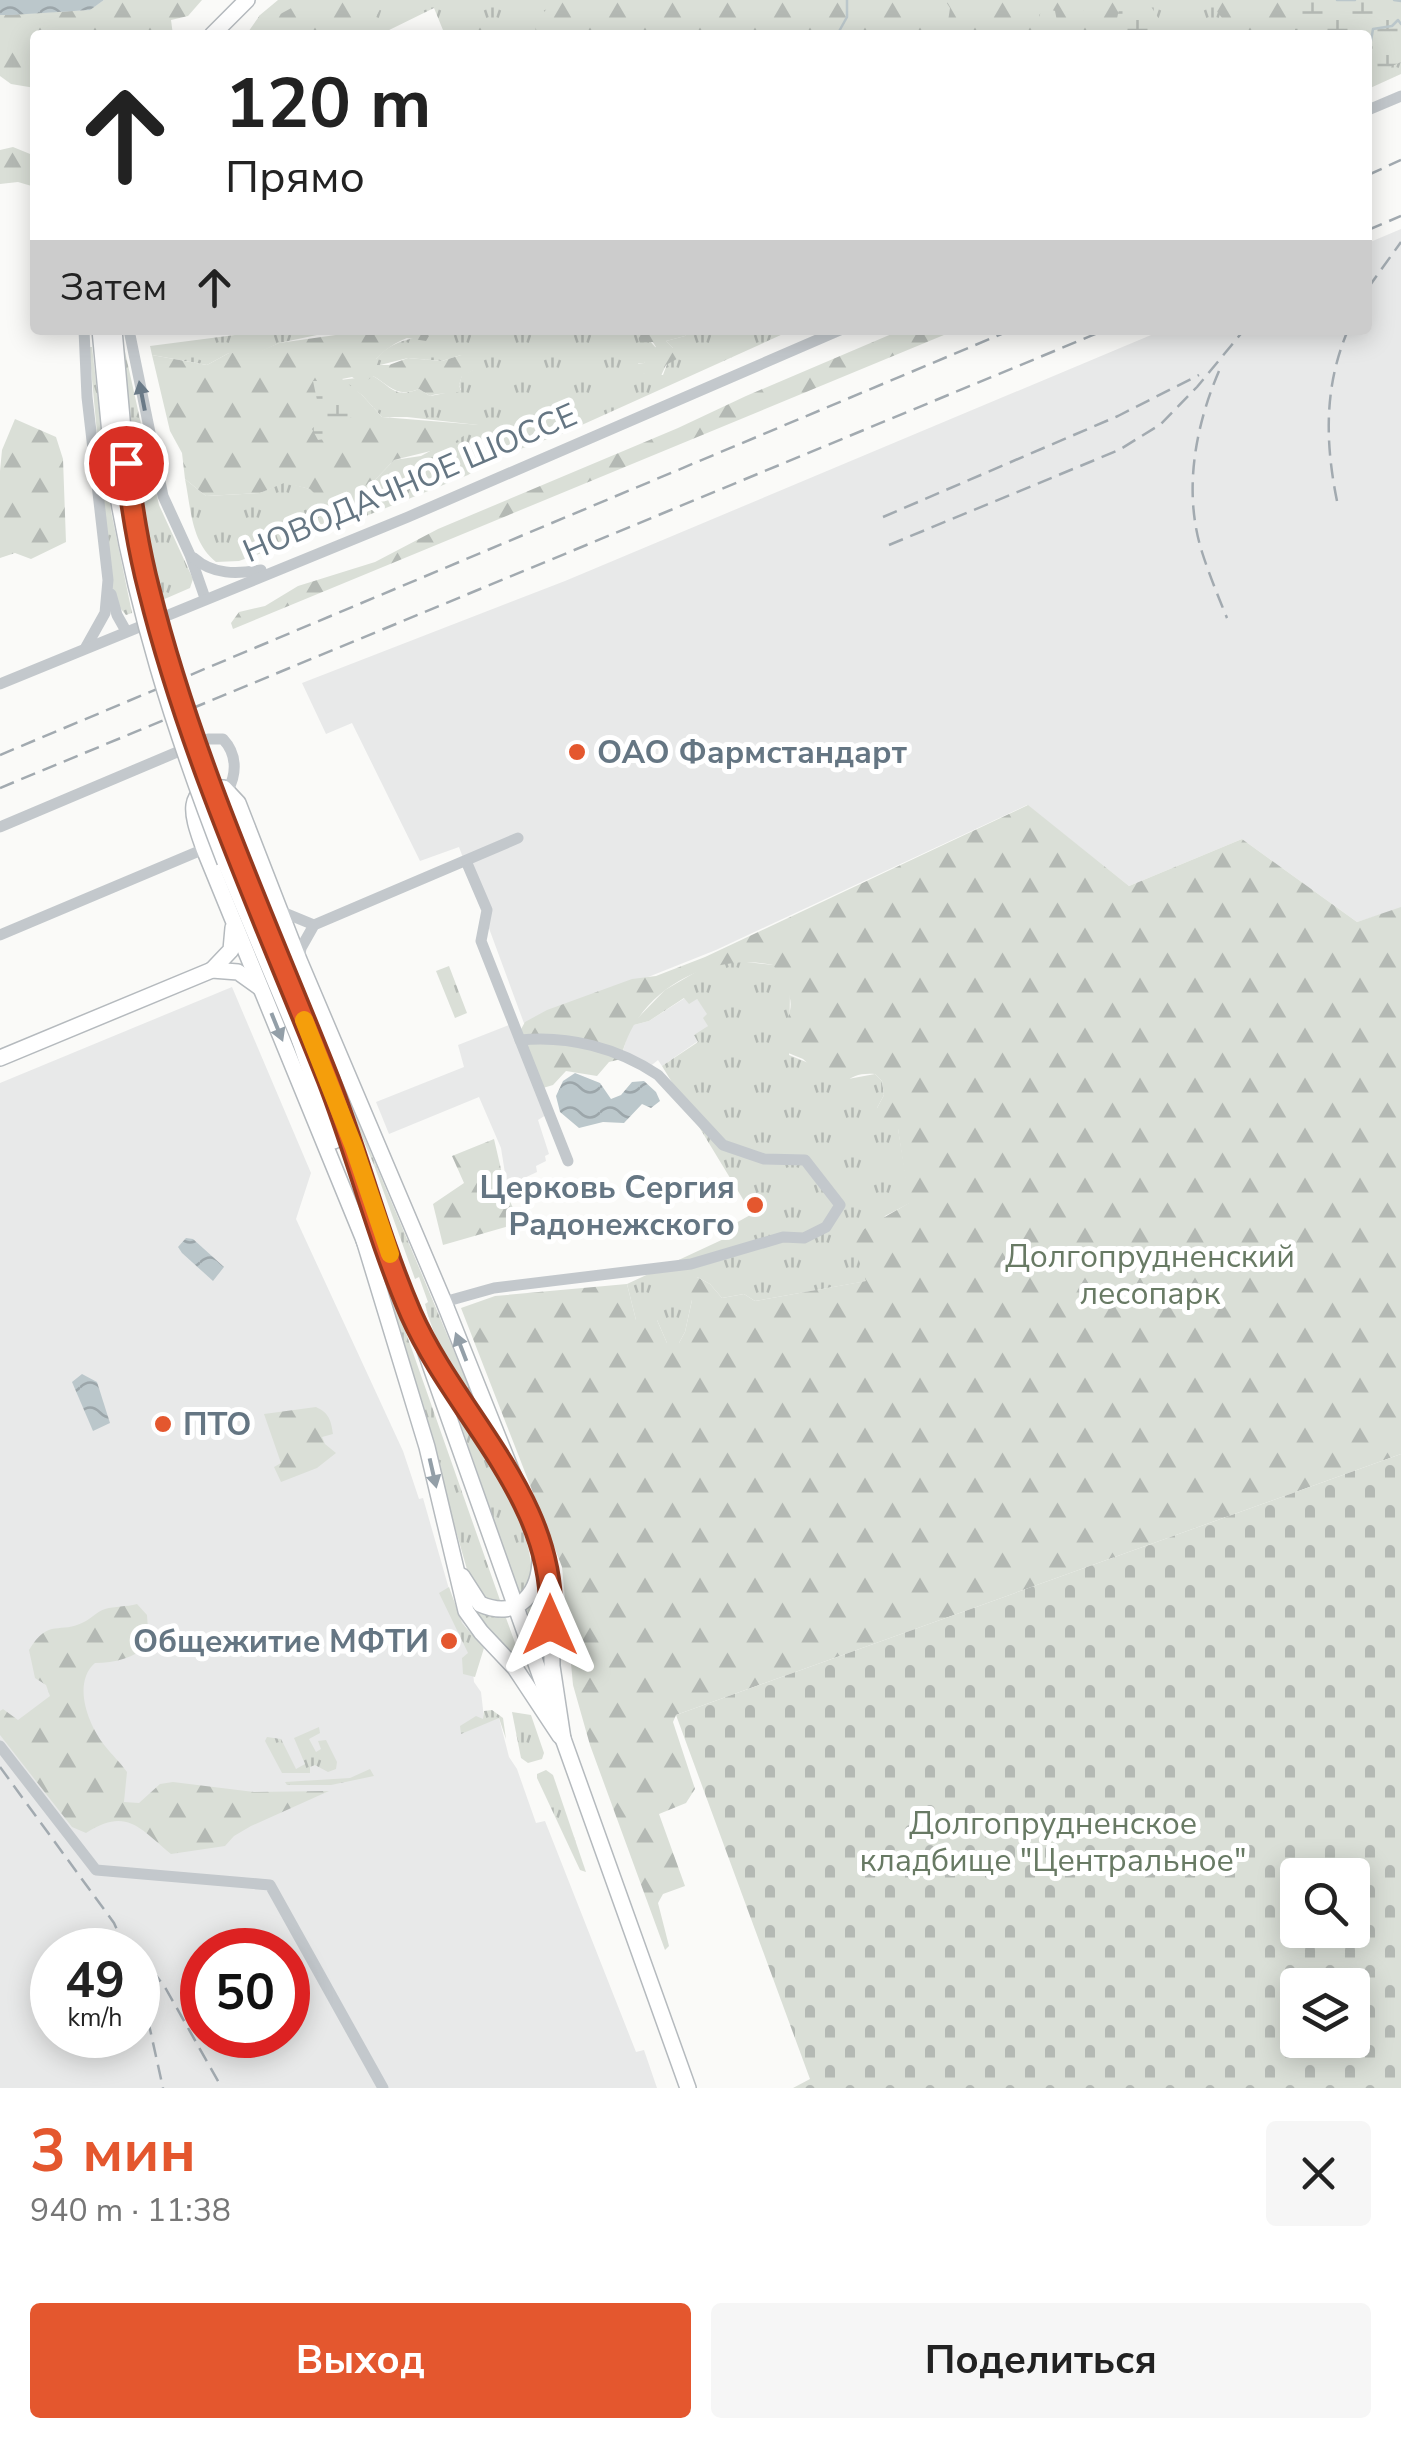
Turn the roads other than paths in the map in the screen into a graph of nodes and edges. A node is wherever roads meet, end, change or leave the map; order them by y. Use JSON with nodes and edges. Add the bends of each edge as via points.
{"nodes":[{"id":1,"x":247,"y":0,"type":"edge"},
{"id":2,"x":217,"y":30,"type":"edge"},
{"id":3,"x":1401,"y":96,"type":"edge"},
{"id":4,"x":1372,"y":108,"type":"edge"},
{"id":5,"x":84,"y":335,"type":"edge"},
{"id":6,"x":101,"y":335,"type":"edge"},
{"id":7,"x":114,"y":335,"type":"edge"},
{"id":8,"x":130,"y":335,"type":"edge"},
{"id":9,"x":828,"y":335,"type":"edge"},
{"id":10,"x":119,"y":464,"type":"junction"},
{"id":11,"x":190,"y":555,"type":"junction"},
{"id":12,"x":280,"y":567,"type":"junction"},
{"id":13,"x":108,"y":580,"type":"junction"},
{"id":14,"x":205,"y":598,"type":"junction"},
{"id":15,"x":126,"y":631,"type":"junction"},
{"id":16,"x":86,"y":647,"type":"junction"},
{"id":17,"x":0,"y":684,"type":"edge"},
{"id":18,"x":228,"y":790,"type":"junction"},
{"id":19,"x":0,"y":827,"type":"edge"},
{"id":20,"x":518,"y":838,"type":"dead end"},
{"id":21,"x":204,"y":849,"type":"junction"},
{"id":22,"x":466,"y":860,"type":"junction"},
{"id":23,"x":280,"y":911,"type":"junction"},
{"id":24,"x":230,"y":914,"type":"junction"},
{"id":25,"x":314,"y":924,"type":"junction"},
{"id":26,"x":0,"y":935,"type":"edge"},
{"id":27,"x":299,"y":960,"type":"junction"},
{"id":28,"x":212,"y":970,"type":"junction"},
{"id":29,"x":277,"y":986,"type":"junction"},
{"id":30,"x":299,"y":1038,"type":"junction"},
{"id":31,"x":520,"y":1040,"type":"junction"},
{"id":32,"x":0,"y":1058,"type":"edge"},
{"id":33,"x":568,"y":1160,"type":"dead end"},
{"id":34,"x":366,"y":1246,"type":"junction"},
{"id":35,"x":392,"y":1261,"type":"junction"},
{"id":36,"x":444,"y":1302,"type":"junction"},
{"id":37,"x":412,"y":1315,"type":"junction"},
{"id":38,"x":509,"y":1470,"type":"junction"},
{"id":39,"x":539,"y":1543,"type":"junction"},
{"id":40,"x":452,"y":1555,"type":"junction"},
{"id":41,"x":516,"y":1608,"type":"junction"},
{"id":42,"x":563,"y":1739,"type":"junction"},
{"id":43,"x":0,"y":1746,"type":"edge"},
{"id":44,"x":383,"y":2088,"type":"edge"},
{"id":45,"x":688,"y":2088,"type":"edge"}],
"edges":[{"from":1,"to":2,"type":"main road"},
{"from":3,"to":4,"type":"street"},
{"from":5,"to":13,"type":"street"},
{"from":6,"to":10,"type":"main road"},
{"from":7,"to":10,"type":"main road"},
{"from":11,"to":8,"type":"street","one_way":true,"via":[[163,496]]},
{"from":9,"to":12,"type":"street","name":"НОВОДАЧНОЕ ШОССЕ"},
{"from":10,"to":29,"type":"main road","bridge":true,"via":[[126,547],[148,636],[182,746]]},
{"from":11,"to":12,"type":"street","via":[[228,573]]},
{"from":11,"to":14,"type":"street"},
{"from":12,"to":14,"type":"street","name":"НОВОДАЧНОЕ ШОССЕ"},
{"from":13,"to":15,"type":"street"},
{"from":13,"to":16,"type":"street","via":[[105,613]]},
{"from":14,"to":15,"type":"street","name":"НОВОДАЧНОЕ ШОССЕ"},
{"from":15,"to":16,"type":"street","name":"НОВОДАЧНОЕ ШОССЕ"},
{"from":16,"to":17,"type":"street","name":"НОВОДАЧНОЕ ШОССЕ"},
{"from":18,"to":19,"type":"street","via":[[232,754],[224,739],[214,738]]},
{"from":18,"to":21,"type":"main road","via":[[202,792],[193,806]]},
{"from":18,"to":23,"type":"main road"},
{"from":20,"to":22,"type":"street"},
{"from":21,"to":24,"type":"main road"},
{"from":21,"to":26,"type":"street"},
{"from":22,"to":25,"type":"street"},
{"from":22,"to":31,"type":"street","via":[[487,910],[481,941]]},
{"from":23,"to":25,"type":"street"},
{"from":23,"to":27,"type":"main road"},
{"from":24,"to":28,"type":"main road","via":[[233,941]]},
{"from":24,"to":29,"type":"main road"},
{"from":25,"to":27,"type":"street"},
{"from":27,"to":36,"type":"main road"},
{"from":28,"to":29,"type":"main road"},
{"from":28,"to":32,"type":"main road"},
{"from":29,"to":30,"type":"main road"},
{"from":29,"to":34,"type":"main road","one_way":true},
{"from":29,"to":35,"type":"main road","via":[[343,1118]]},
{"from":30,"to":34,"type":"main road"},
{"from":30,"to":35,"type":"main road"},
{"from":31,"to":33,"type":"street"},
{"from":31,"to":36,"type":"street","via":[[598,1047],[648,1068],[723,1145],[764,1159],[805,1160],[840,1206],[826,1226],[804,1238],[783,1237],[691,1264],[494,1288]]},
{"from":34,"to":40,"type":"main road","one_way":true,"via":[[427,1446]]},
{"from":35,"to":37,"type":"main road"},
{"from":38,"to":36,"type":"main road","one_way":true},
{"from":37,"to":38,"type":"main road"},
{"from":37,"to":41,"type":"main road"},
{"from":38,"to":39,"type":"main road"},
{"from":39,"to":41,"type":"main road","via":[[539,1579]]},
{"from":39,"to":42,"type":"main road","via":[[551,1580],[552,1666]]},
{"from":40,"to":41,"type":"main road","via":[[480,1604]]},
{"from":40,"to":42,"type":"main road","via":[[473,1622],[515,1668]]},
{"from":41,"to":42,"type":"main road"},
{"from":42,"to":45,"type":"main road"},
{"from":43,"to":44,"type":"street","via":[[96,1870],[270,1886]]}]}
